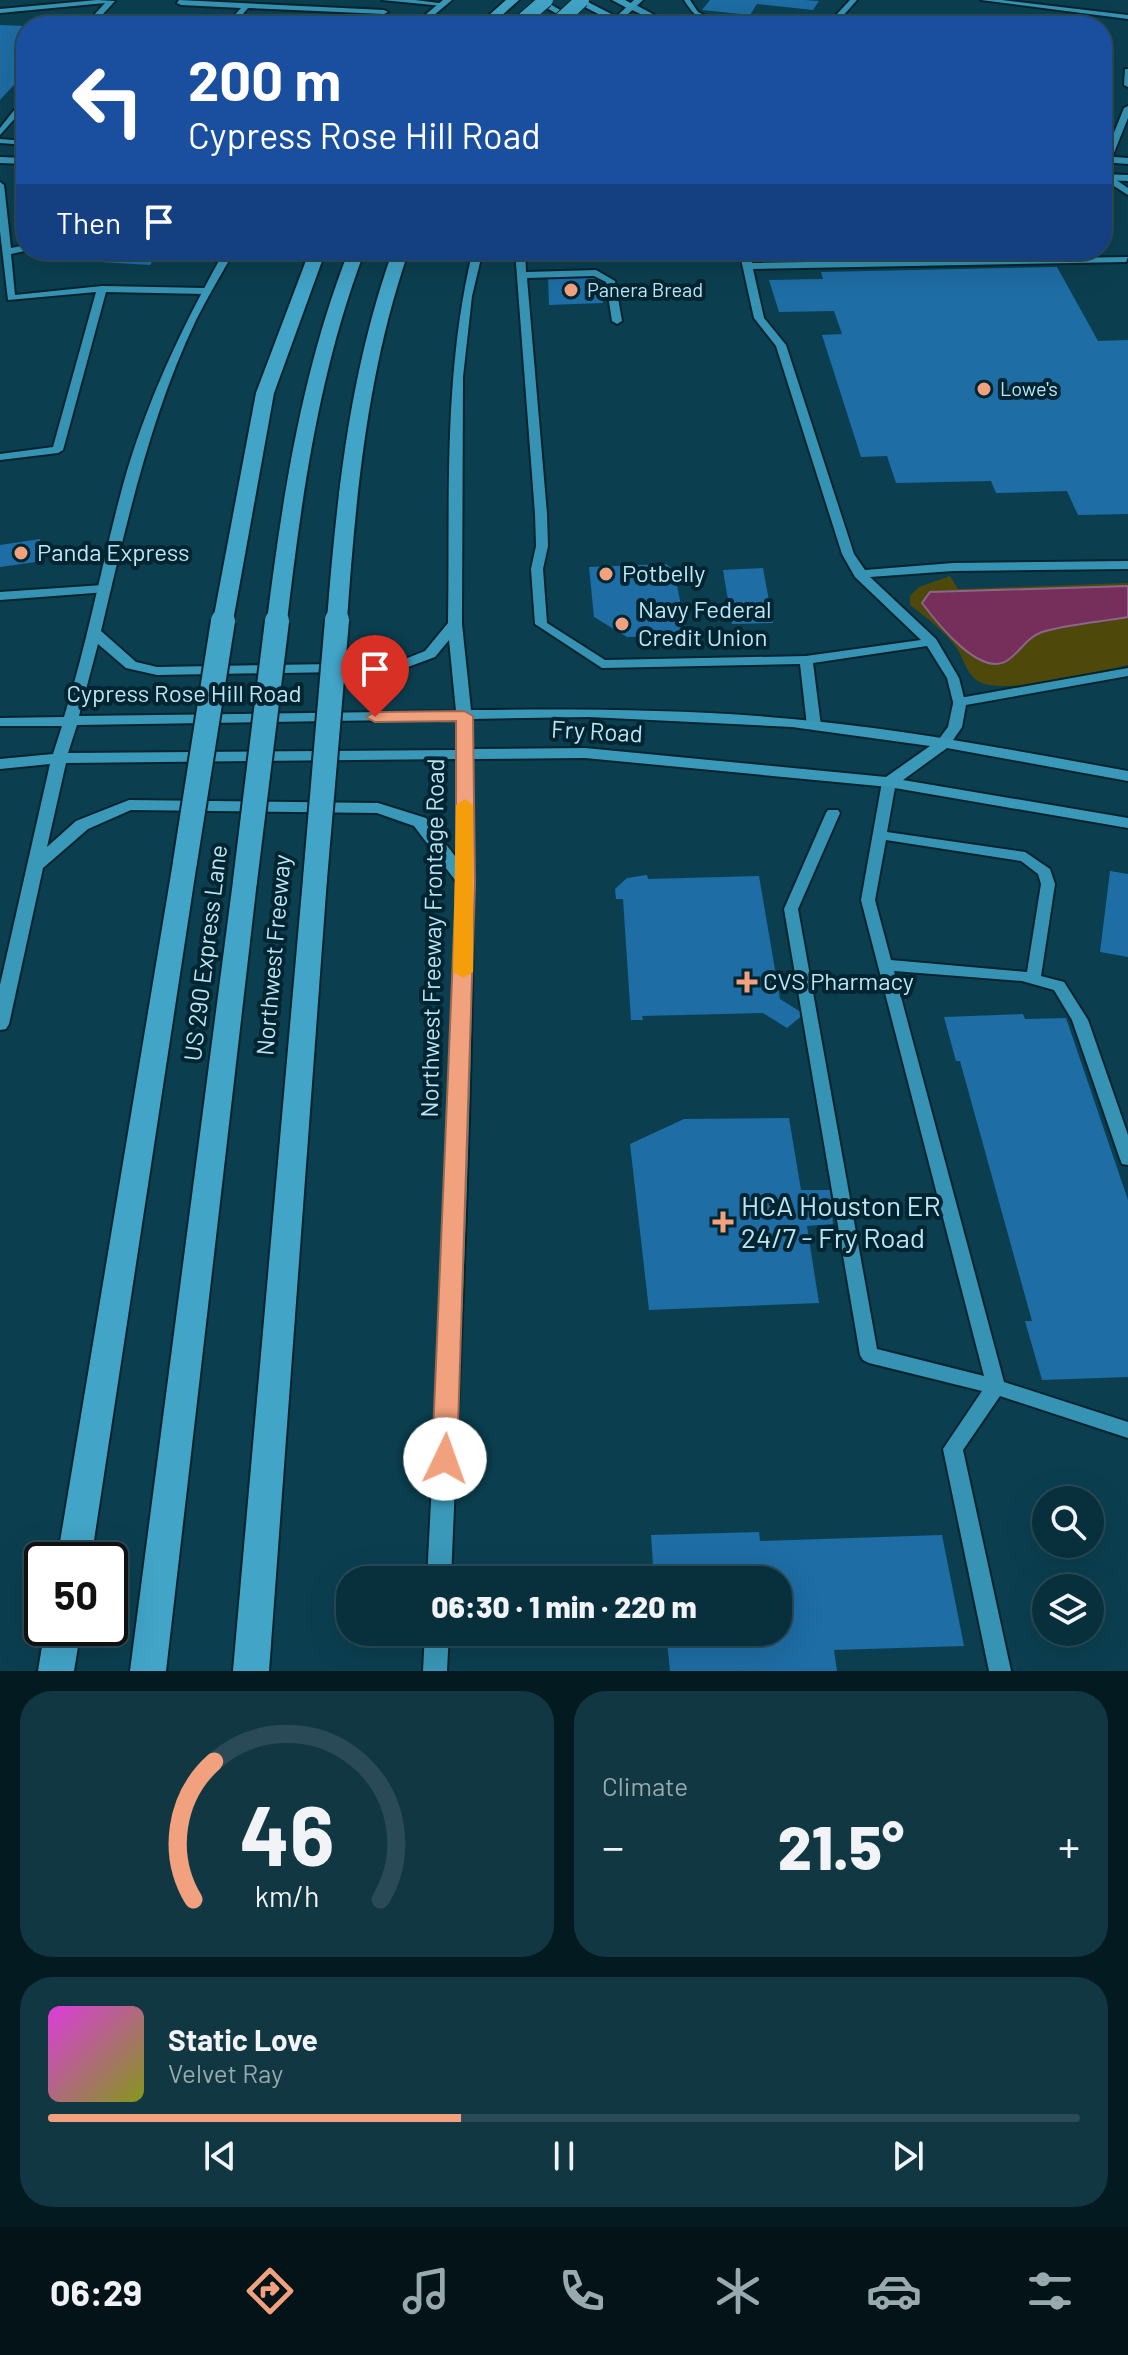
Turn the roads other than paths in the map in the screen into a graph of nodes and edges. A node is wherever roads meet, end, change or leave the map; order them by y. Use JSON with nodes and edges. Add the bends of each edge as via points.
{"nodes":[{"id":1,"x":117,"y":0,"type":"edge"},
{"id":2,"x":182,"y":0,"type":"edge"},
{"id":3,"x":385,"y":0,"type":"edge"},
{"id":4,"x":398,"y":0,"type":"edge"},
{"id":5,"x":513,"y":0,"type":"edge"},
{"id":6,"x":537,"y":0,"type":"edge"},
{"id":7,"x":546,"y":0,"type":"edge"},
{"id":8,"x":576,"y":0,"type":"edge"},
{"id":9,"x":582,"y":0,"type":"edge"},
{"id":10,"x":617,"y":0,"type":"edge"},
{"id":11,"x":687,"y":0,"type":"edge"},
{"id":12,"x":854,"y":0,"type":"edge"},
{"id":13,"x":984,"y":0,"type":"edge"},
{"id":14,"x":109,"y":1,"type":"edge"},
{"id":15,"x":445,"y":2,"type":"edge"},
{"id":16,"x":635,"y":3,"type":"edge"},
{"id":17,"x":246,"y":6,"type":"junction"},
{"id":18,"x":266,"y":7,"type":"junction"},
{"id":19,"x":0,"y":11,"type":"edge"},
{"id":20,"x":384,"y":12,"type":"junction"},
{"id":21,"x":238,"y":16,"type":"edge"},
{"id":22,"x":261,"y":16,"type":"edge"},
{"id":23,"x":379,"y":16,"type":"edge"},
{"id":24,"x":428,"y":16,"type":"edge"},
{"id":25,"x":494,"y":16,"type":"edge"},
{"id":26,"x":528,"y":16,"type":"edge"},
{"id":27,"x":565,"y":16,"type":"edge"},
{"id":28,"x":566,"y":16,"type":"edge"},
{"id":29,"x":602,"y":16,"type":"edge"},
{"id":30,"x":655,"y":16,"type":"edge"},
{"id":31,"x":701,"y":16,"type":"edge"},
{"id":32,"x":839,"y":16,"type":"edge"},
{"id":33,"x":1128,"y":17,"type":"edge"},
{"id":34,"x":1128,"y":71,"type":"edge"},
{"id":35,"x":1128,"y":85,"type":"edge"},
{"id":36,"x":1128,"y":108,"type":"edge"},
{"id":37,"x":16,"y":113,"type":"edge"},
{"id":38,"x":0,"y":133,"type":"edge"},
{"id":39,"x":1112,"y":144,"type":"edge"},
{"id":40,"x":0,"y":185,"type":"edge"},
{"id":41,"x":4,"y":259,"type":"edge"},
{"id":42,"x":224,"y":260,"type":"edge"},
{"id":43,"x":314,"y":260,"type":"edge"},
{"id":44,"x":353,"y":260,"type":"edge"},
{"id":45,"x":398,"y":260,"type":"edge"},
{"id":46,"x":476,"y":260,"type":"edge"},
{"id":47,"x":520,"y":260,"type":"edge"},
{"id":48,"x":746,"y":260,"type":"edge"},
{"id":49,"x":1073,"y":260,"type":"edge"},
{"id":50,"x":747,"y":266,"type":"junction"},
{"id":51,"x":521,"y":275,"type":"junction"},
{"id":52,"x":102,"y":289,"type":"junction"},
{"id":53,"x":206,"y":291,"type":"junction"},
{"id":54,"x":6,"y":299,"type":"edge"},
{"id":55,"x":617,"y":321,"type":"dead end"},
{"id":56,"x":0,"y":457,"type":"edge"},
{"id":57,"x":1128,"y":565,"type":"edge"},
{"id":58,"x":859,"y":574,"type":"junction"},
{"id":59,"x":103,"y":589,"type":"junction"},
{"id":60,"x":0,"y":596,"type":"edge"},
{"id":61,"x":455,"y":624,"type":"junction"},
{"id":62,"x":93,"y":632,"type":"junction"},
{"id":63,"x":932,"y":642,"type":"junction"},
{"id":64,"x":806,"y":660,"type":"junction"},
{"id":65,"x":1128,"y":672,"type":"edge"},
{"id":66,"x":959,"y":702,"type":"junction"},
{"id":67,"x":464,"y":716,"type":"junction"},
{"id":68,"x":72,"y":719,"type":"junction"},
{"id":69,"x":0,"y":722,"type":"edge"},
{"id":70,"x":814,"y":726,"type":"junction"},
{"id":71,"x":944,"y":743,"type":"junction"},
{"id":72,"x":465,"y":752,"type":"junction"},
{"id":73,"x":59,"y":758,"type":"junction"},
{"id":74,"x":0,"y":764,"type":"edge"},
{"id":75,"x":1128,"y":776,"type":"edge"},
{"id":76,"x":889,"y":782,"type":"junction"},
{"id":77,"x":833,"y":813,"type":"dead end"},
{"id":78,"x":1128,"y":823,"type":"edge"},
{"id":79,"x":880,"y":835,"type":"junction"},
{"id":80,"x":38,"y":864,"type":"junction"},
{"id":81,"x":466,"y":883,"type":"junction"},
{"id":82,"x":885,"y":965,"type":"junction"},
{"id":83,"x":1033,"y":979,"type":"junction"},
{"id":84,"x":0,"y":1024,"type":"edge"},
{"id":85,"x":1128,"y":1159,"type":"edge"},
{"id":86,"x":996,"y":1387,"type":"junction"},
{"id":87,"x":1128,"y":1430,"type":"edge"},
{"id":88,"x":77,"y":1542,"type":"edge"},
{"id":89,"x":440,"y":1566,"type":"edge"},
{"id":90,"x":60,"y":1646,"type":"edge"},
{"id":91,"x":436,"y":1646,"type":"edge"},
{"id":92,"x":56,"y":1671,"type":"edge"},
{"id":93,"x":148,"y":1671,"type":"edge"},
{"id":94,"x":251,"y":1671,"type":"edge"},
{"id":95,"x":435,"y":1671,"type":"edge"},
{"id":96,"x":1000,"y":1671,"type":"edge"}],
"edges":[{"from":1,"to":14,"type":"lane"},
{"from":2,"to":17,"type":"lane"},
{"from":3,"to":4,"type":"lane"},
{"from":4,"to":15,"type":"lane"},
{"from":4,"to":20,"type":"lane"},
{"from":5,"to":25,"type":"highway"},
{"from":6,"to":28,"type":"main road"},
{"from":7,"to":26,"type":"highway","bridge":true},
{"from":8,"to":29,"type":"main road"},
{"from":9,"to":27,"type":"highway","bridge":true},
{"from":10,"to":16,"type":"main road"},
{"from":11,"to":31,"type":"lane"},
{"from":12,"to":32,"type":"lane"},
{"from":13,"to":33,"type":"lane"},
{"from":14,"to":19,"type":"lane"},
{"from":15,"to":24,"type":"main road"},
{"from":16,"to":30,"type":"street"},
{"from":17,"to":18,"type":"lane"},
{"from":17,"to":21,"type":"lane"},
{"from":18,"to":20,"type":"lane"},
{"from":18,"to":22,"type":"lane"},
{"from":20,"to":23,"type":"lane"},
{"from":34,"to":35,"type":"lane"},
{"from":36,"to":39,"type":"lane"},
{"from":37,"to":38,"type":"lane"},
{"from":40,"to":41,"type":"lane"},
{"from":41,"to":54,"type":"lane"},
{"from":42,"to":53,"type":"main road"},
{"from":43,"to":88,"type":"highway","bridge":true,"via":[[265,393],[223,621]]},
{"from":44,"to":93,"type":"highway","name":"US 290 Express Lane","bridge":true,"via":[[323,339],[303,424]]},
{"from":45,"to":94,"type":"highway","name":"Northwest Freeway","bridge":true,"via":[[376,325],[353,430]]},
{"from":46,"to":61,"type":"main road","name":"Northwest Freeway Frontage Road","via":[[457,377]]},
{"from":47,"to":51,"type":"lane"},
{"from":48,"to":50,"type":"lane"},
{"from":49,"to":50,"type":"lane"},
{"from":50,"to":58,"type":"lane","via":[[759,318],[781,345]]},
{"from":51,"to":55,"type":"lane","via":[[596,273],[610,281]]},
{"from":51,"to":64,"type":"lane","via":[[541,514],[541,624],[602,664]]},
{"from":52,"to":53,"type":"lane"},
{"from":52,"to":54,"type":"lane"},
{"from":52,"to":56,"type":"lane","via":[[58,450]]},
{"from":53,"to":59,"type":"main road","via":[[153,413]]},
{"from":57,"to":58,"type":"lane"},
{"from":58,"to":63,"type":"lane"},
{"from":59,"to":60,"type":"lane"},
{"from":59,"to":62,"type":"main road"},
{"from":61,"to":62,"type":"main road","via":[[430,654],[397,667],[157,671],[131,665]]},
{"from":61,"to":67,"type":"main road","name":"Northwest Freeway Frontage Road"},
{"from":62,"to":68,"type":"main road"},
{"from":63,"to":64,"type":"lane"},
{"from":63,"to":66,"type":"lane","via":[[956,681]]},
{"from":64,"to":70,"type":"lane"},
{"from":65,"to":66,"type":"street"},
{"from":66,"to":71,"type":"street","via":[[955,727]]},
{"from":67,"to":68,"type":"main road","name":"Cypress Rose Hill Road"},
{"from":67,"to":70,"type":"main road","name":"Fry Road","via":[[589,713]]},
{"from":67,"to":72,"type":"main road","name":"Northwest Freeway Frontage Road"},
{"from":68,"to":69,"type":"main road","name":"Cypress Rose Hill Road"},
{"from":68,"to":73,"type":"main road"},
{"from":70,"to":71,"type":"main road","name":"Fry Road"},
{"from":71,"to":75,"type":"main road","name":"Fry Road"},
{"from":71,"to":76,"type":"main road"},
{"from":72,"to":73,"type":"main road","name":"Fry Road"},
{"from":72,"to":76,"type":"main road","name":"Fry Road","via":[[585,753]]},
{"from":72,"to":81,"type":"main road","name":"Northwest Freeway Frontage Road"},
{"from":73,"to":74,"type":"main road"},
{"from":73,"to":80,"type":"main road"},
{"from":76,"to":78,"type":"main road","name":"Fry Road"},
{"from":76,"to":79,"type":"lane"},
{"from":77,"to":86,"type":"lane","via":[[791,909],[869,1355]]},
{"from":79,"to":82,"type":"lane","via":[[868,900]]},
{"from":79,"to":83,"type":"lane","via":[[1025,857],[1045,872],[1048,884]]},
{"from":80,"to":81,"type":"main road","via":[[82,825],[129,805],[378,808],[420,822]]},
{"from":80,"to":84,"type":"main road"},
{"from":81,"to":89,"type":"main road","name":"Northwest Freeway Frontage Road"},
{"from":82,"to":83,"type":"lane"},
{"from":82,"to":86,"type":"lane"},
{"from":83,"to":85,"type":"lane","via":[[1059,986],[1080,1020]]},
{"from":86,"to":87,"type":"lane"},
{"from":86,"to":96,"type":"lane","via":[[953,1449]]},
{"from":90,"to":92,"type":"highway"},
{"from":91,"to":95,"type":"main road"}]}
